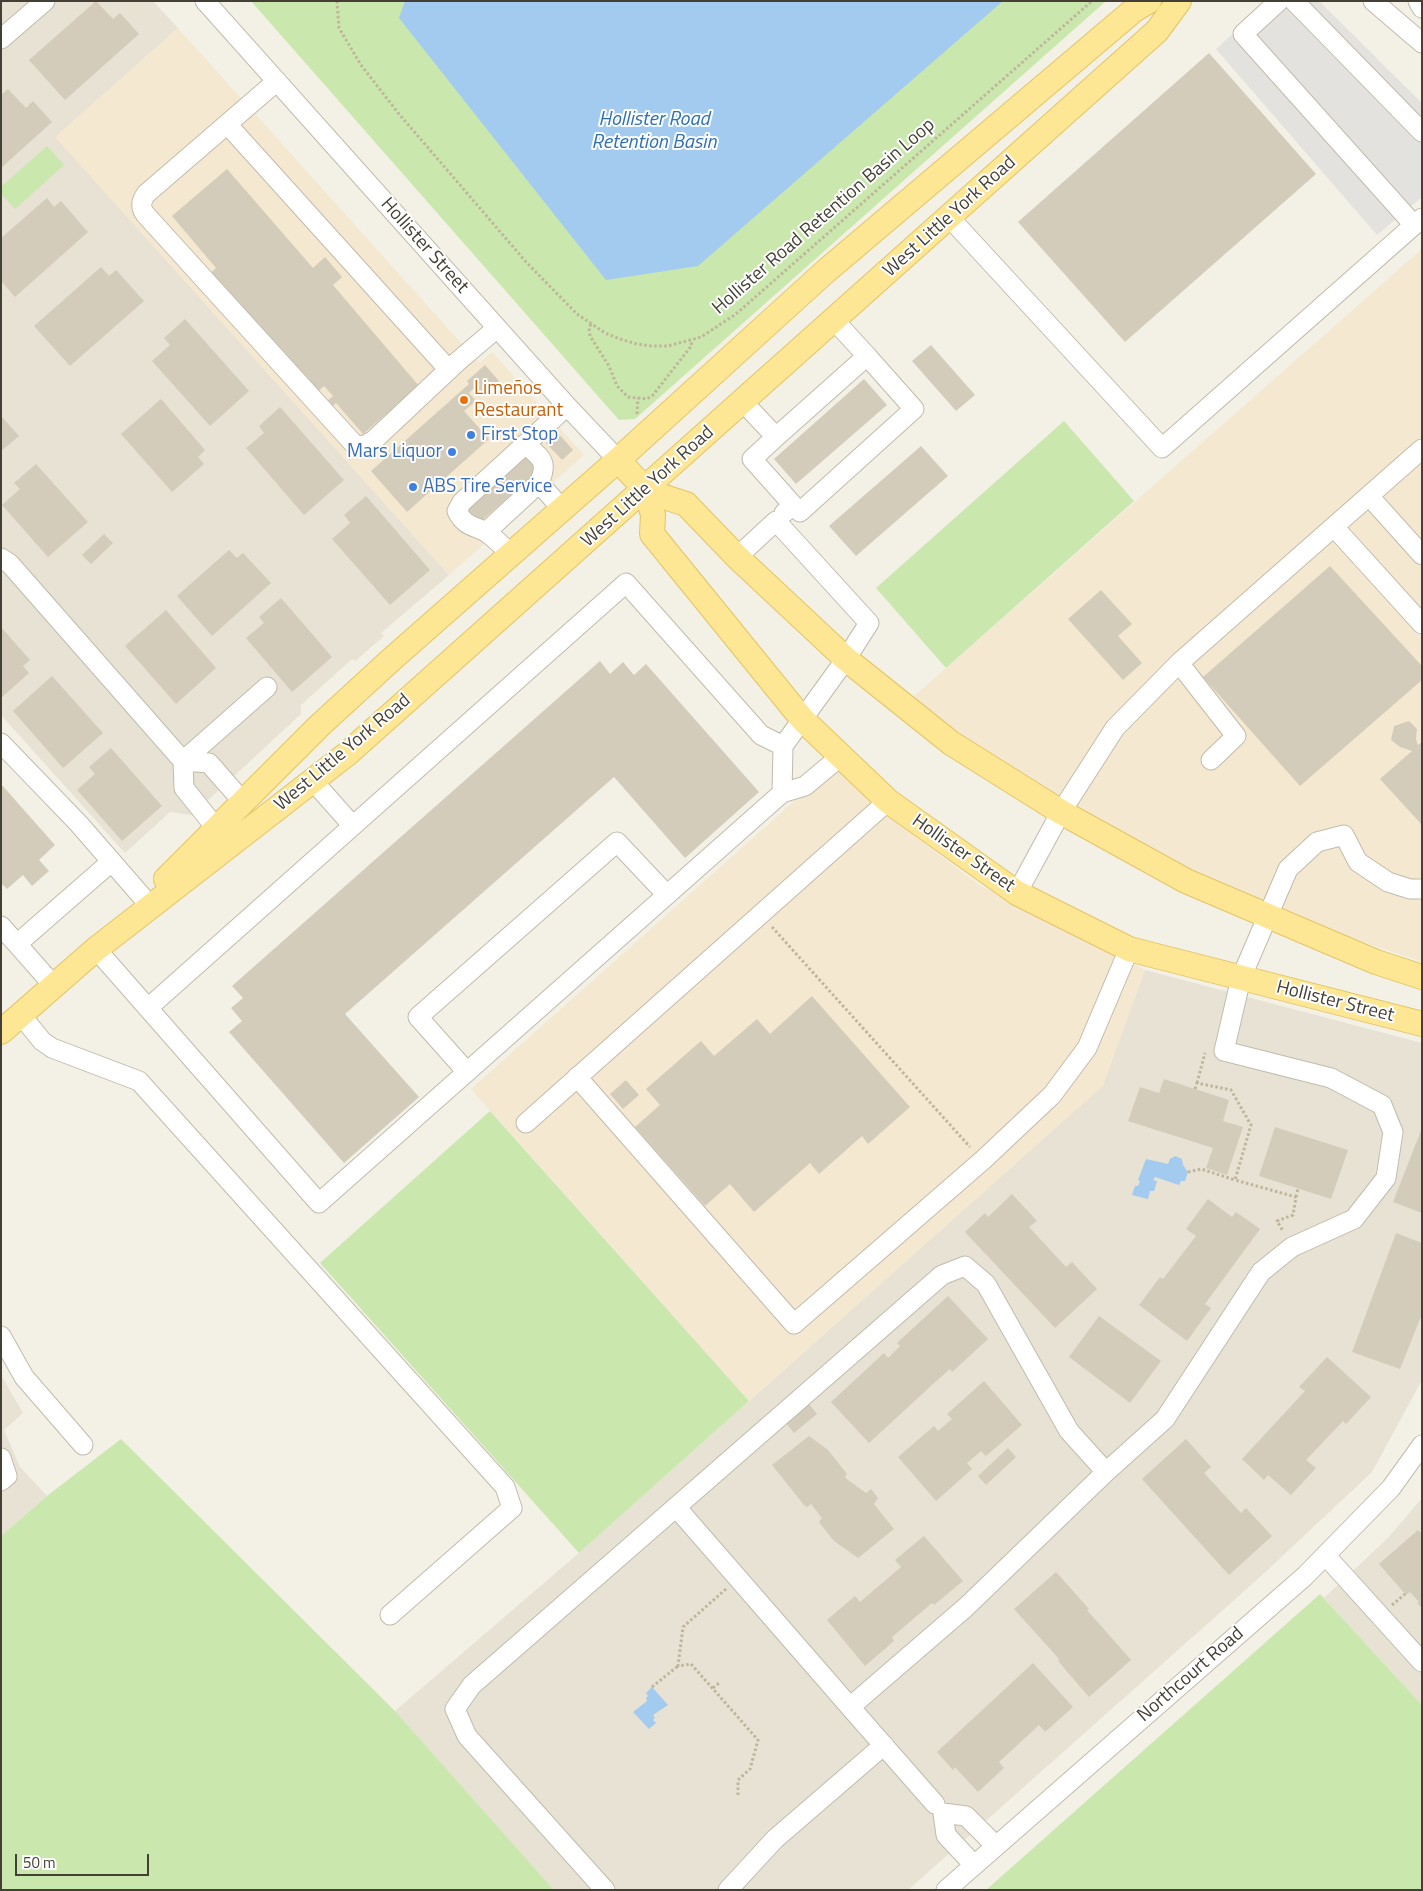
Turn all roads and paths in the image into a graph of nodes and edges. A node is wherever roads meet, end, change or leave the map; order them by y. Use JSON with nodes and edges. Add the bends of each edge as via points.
{"nodes":[{"id":1,"x":45,"y":1,"type":"edge"},
{"id":2,"x":205,"y":1,"type":"edge"},
{"id":3,"x":337,"y":1,"type":"edge"},
{"id":4,"x":1092,"y":1,"type":"edge"},
{"id":5,"x":1149,"y":1,"type":"edge"},
{"id":6,"x":1179,"y":1,"type":"edge"},
{"id":7,"x":1279,"y":1,"type":"edge"},
{"id":8,"x":1294,"y":1,"type":"edge"},
{"id":9,"x":1373,"y":1,"type":"edge"},
{"id":10,"x":1418,"y":1,"type":"edge"},
{"id":11,"x":1422,"y":8,"type":"edge"},
{"id":12,"x":1,"y":39,"type":"edge"},
{"id":13,"x":1422,"y":43,"type":"edge"},
{"id":14,"x":277,"y":81,"type":"junction"},
{"id":15,"x":227,"y":124,"type":"junction"},
{"id":16,"x":1422,"y":132,"type":"edge"},
{"id":17,"x":949,"y":217,"type":"junction"},
{"id":18,"x":1418,"y":221,"type":"edge"},
{"id":19,"x":834,"y":320,"type":"junction"},
{"id":20,"x":592,"y":324,"type":"junction"},
{"id":21,"x":497,"y":328,"type":"junction"},
{"id":22,"x":690,"y":340,"type":"junction"},
{"id":23,"x":867,"y":356,"type":"junction"},
{"id":24,"x":449,"y":370,"type":"junction"},
{"id":25,"x":638,"y":398,"type":"junction"},
{"id":26,"x":743,"y":402,"type":"junction"},
{"id":27,"x":567,"y":406,"type":"junction"},
{"id":28,"x":636,"y":414,"type":"dead end"},
{"id":29,"x":776,"y":437,"type":"junction"},
{"id":30,"x":525,"y":444,"type":"junction"},
{"id":31,"x":1422,"y":449,"type":"edge"},
{"id":32,"x":618,"y":460,"type":"junction"},
{"id":33,"x":539,"y":483,"type":"junction"},
{"id":34,"x":646,"y":489,"type":"junction"},
{"id":35,"x":1369,"y":496,"type":"junction"},
{"id":36,"x":793,"y":505,"type":"junction"},
{"id":37,"x":562,"y":509,"type":"junction"},
{"id":38,"x":776,"y":521,"type":"junction"},
{"id":39,"x":1334,"y":526,"type":"junction"},
{"id":40,"x":486,"y":532,"type":"junction"},
{"id":41,"x":511,"y":554,"type":"junction"},
{"id":42,"x":1422,"y":555,"type":"edge"},
{"id":43,"x":737,"y":557,"type":"junction"},
{"id":44,"x":1,"y":558,"type":"edge"},
{"id":45,"x":1422,"y":624,"type":"edge"},
{"id":46,"x":846,"y":660,"type":"junction"},
{"id":47,"x":1179,"y":663,"type":"junction"},
{"id":48,"x":267,"y":687,"type":"dead end"},
{"id":49,"x":803,"y":720,"type":"junction"},
{"id":50,"x":1,"y":743,"type":"edge"},
{"id":51,"x":783,"y":746,"type":"junction"},
{"id":52,"x":841,"y":756,"type":"junction"},
{"id":53,"x":1211,"y":760,"type":"dead end"},
{"id":54,"x":184,"y":762,"type":"junction"},
{"id":55,"x":313,"y":781,"type":"junction"},
{"id":56,"x":782,"y":793,"type":"junction"},
{"id":57,"x":888,"y":801,"type":"junction"},
{"id":58,"x":243,"y":802,"type":"junction"},
{"id":59,"x":1061,"y":812,"type":"junction"},
{"id":60,"x":354,"y":826,"type":"junction"},
{"id":61,"x":216,"y":828,"type":"junction"},
{"id":62,"x":111,"y":862,"type":"junction"},
{"id":63,"x":1422,"y":889,"type":"edge"},
{"id":64,"x":1017,"y":893,"type":"junction"},
{"id":65,"x":667,"y":895,"type":"junction"},
{"id":66,"x":145,"y":900,"type":"junction"},
{"id":67,"x":761,"y":914,"type":"junction"},
{"id":68,"x":1268,"y":916,"type":"junction"},
{"id":69,"x":1,"y":926,"type":"edge"},
{"id":70,"x":17,"y":944,"type":"junction"},
{"id":71,"x":96,"y":949,"type":"junction"},
{"id":72,"x":1129,"y":949,"type":"junction"},
{"id":73,"x":1422,"y":977,"type":"edge"},
{"id":74,"x":1241,"y":978,"type":"junction"},
{"id":75,"x":54,"y":986,"type":"junction"},
{"id":76,"x":148,"y":1008,"type":"junction"},
{"id":77,"x":21,"y":1015,"type":"junction"},
{"id":78,"x":1422,"y":1024,"type":"edge"},
{"id":79,"x":1,"y":1032,"type":"edge"},
{"id":80,"x":1207,"y":1047,"type":"dead end"},
{"id":81,"x":467,"y":1072,"type":"junction"},
{"id":82,"x":577,"y":1077,"type":"junction"},
{"id":83,"x":1197,"y":1084,"type":"junction"},
{"id":84,"x":1195,"y":1089,"type":"dead end"},
{"id":85,"x":526,"y":1123,"type":"dead end"},
{"id":86,"x":983,"y":1160,"type":"junction"},
{"id":87,"x":1188,"y":1172,"type":"dead end"},
{"id":88,"x":1235,"y":1180,"type":"junction"},
{"id":89,"x":1298,"y":1189,"type":"dead end"},
{"id":90,"x":1296,"y":1197,"type":"junction"},
{"id":91,"x":1292,"y":1247,"type":"junction"},
{"id":92,"x":1,"y":1336,"type":"edge"},
{"id":93,"x":83,"y":1445,"type":"dead end"},
{"id":94,"x":1422,"y":1445,"type":"edge"},
{"id":95,"x":1,"y":1458,"type":"edge"},
{"id":96,"x":1106,"y":1472,"type":"junction"},
{"id":97,"x":1,"y":1481,"type":"edge"},
{"id":98,"x":676,"y":1507,"type":"junction"},
{"id":99,"x":1326,"y":1556,"type":"junction"},
{"id":100,"x":738,"y":1579,"type":"junction"},
{"id":101,"x":390,"y":1615,"type":"dead end"},
{"id":102,"x":1422,"y":1662,"type":"edge"},
{"id":103,"x":678,"y":1666,"type":"junction"},
{"id":104,"x":719,"y":1683,"type":"dead end"},
{"id":105,"x":652,"y":1687,"type":"dead end"},
{"id":106,"x":713,"y":1688,"type":"junction"},
{"id":107,"x":850,"y":1707,"type":"junction"},
{"id":108,"x":884,"y":1745,"type":"junction"},
{"id":109,"x":738,"y":1797,"type":"dead end"},
{"id":110,"x":935,"y":1804,"type":"dead end"},
{"id":111,"x":996,"y":1846,"type":"junction"},
{"id":112,"x":974,"y":1865,"type":"junction"},
{"id":113,"x":605,"y":1890,"type":"edge"},
{"id":114,"x":728,"y":1890,"type":"edge"},
{"id":115,"x":946,"y":1890,"type":"edge"}],
"edges":[{"from":1,"to":12,"type":"street"},
{"from":2,"to":14,"type":"street","name":"Hollister Street"},
{"from":3,"to":20,"type":"path","name":"Hollister Road Retention Basin Loop","via":[[339,28],[361,65],[399,114],[527,263],[577,314]]},
{"from":4,"to":22,"type":"path","name":"Hollister Road Retention Basin Loop","via":[[768,288],[719,326]]},
{"from":5,"to":32,"type":"main road","name":"West Little York Road","via":[[1134,10],[826,271]]},
{"from":6,"to":17,"type":"main road","name":"West Little York Road","via":[[1157,31]]},
{"from":7,"to":18,"type":"street","via":[[1243,34]]},
{"from":8,"to":16,"type":"street"},
{"from":9,"to":13,"type":"street"},
{"from":10,"to":11,"type":"street"},
{"from":14,"to":15,"type":"street"},
{"from":14,"to":21,"type":"street","name":"Hollister Street"},
{"from":15,"to":24,"type":"street"},
{"from":15,"to":24,"type":"street","via":[[146,194],[141,208],[212,290],[358,446],[374,440]]},
{"from":17,"to":18,"type":"street","via":[[1162,448]]},
{"from":17,"to":19,"type":"main road","name":"West Little York Road"},
{"from":19,"to":23,"type":"street"},
{"from":19,"to":26,"type":"main road","name":"West Little York Road"},
{"from":20,"to":22,"type":"path","name":"Hollister Road Retention Basin Loop","via":[[637,344],[668,346]]},
{"from":20,"to":25,"type":"path","via":[[590,336],[617,386],[628,397]]},
{"from":21,"to":24,"type":"street"},
{"from":21,"to":27,"type":"street","name":"Hollister Street"},
{"from":22,"to":25,"type":"path","via":[[692,346],[657,390],[647,399]]},
{"from":23,"to":29,"type":"street"},
{"from":23,"to":36,"type":"street","via":[[914,408],[800,512]]},
{"from":25,"to":28,"type":"path"},
{"from":26,"to":29,"type":"street"},
{"from":26,"to":34,"type":"main road","name":"West Little York Road"},
{"from":27,"to":30,"type":"street"},
{"from":27,"to":32,"type":"street","name":"Hollister Street"},
{"from":29,"to":36,"type":"street","via":[[752,459]]},
{"from":30,"to":33,"type":"street","via":[[542,458],[545,466]]},
{"from":30,"to":40,"type":"street","via":[[462,502],[457,511],[471,527]]},
{"from":31,"to":35,"type":"street"},
{"from":32,"to":34,"type":"main road","name":"Hollister Street"},
{"from":32,"to":37,"type":"main road","name":"West Little York Road"},
{"from":33,"to":37,"type":"street"},
{"from":33,"to":40,"type":"street"},
{"from":34,"to":43,"type":"main road","name":"Hollister Street","via":[[686,504]]},
{"from":34,"to":49,"type":"main road","name":"Hollister Street","via":[[653,515],[652,534]]},
{"from":34,"to":55,"type":"main road","name":"West Little York Road"},
{"from":35,"to":39,"type":"street"},
{"from":35,"to":42,"type":"street"},
{"from":36,"to":38,"type":"street"},
{"from":37,"to":41,"type":"main road","name":"West Little York Road"},
{"from":38,"to":43,"type":"street"},
{"from":38,"to":46,"type":"street","via":[[868,623]]},
{"from":39,"to":45,"type":"street"},
{"from":39,"to":47,"type":"street"},
{"from":40,"to":41,"type":"street"},
{"from":41,"to":58,"type":"main road","name":"West Little York Road","via":[[319,726]]},
{"from":43,"to":46,"type":"main road","name":"Hollister Street"},
{"from":44,"to":54,"type":"street","via":[[10,564]]},
{"from":46,"to":49,"type":"street"},
{"from":46,"to":59,"type":"main road","name":"Hollister Street","via":[[951,743]]},
{"from":47,"to":53,"type":"street","via":[[1236,736]]},
{"from":47,"to":59,"type":"street","via":[[1115,728]]},
{"from":48,"to":54,"type":"street"},
{"from":49,"to":51,"type":"street"},
{"from":49,"to":52,"type":"main road","name":"Hollister Street"},
{"from":50,"to":62,"type":"street"},
{"from":51,"to":56,"type":"street"},
{"from":51,"to":60,"type":"street","via":[[761,735],[626,584]]},
{"from":52,"to":56,"type":"street","via":[[805,786]]},
{"from":52,"to":57,"type":"main road","name":"Hollister Street"},
{"from":54,"to":58,"type":"street","via":[[209,763]]},
{"from":54,"to":61,"type":"street","via":[[184,788]]},
{"from":55,"to":60,"type":"street"},
{"from":55,"to":71,"type":"main road","name":"West Little York Road"},
{"from":56,"to":65,"type":"street"},
{"from":57,"to":64,"type":"main road","name":"Hollister Street"},
{"from":57,"to":67,"type":"street"},
{"from":58,"to":61,"type":"main road","name":"West Little York Road"},
{"from":59,"to":64,"type":"street"},
{"from":59,"to":68,"type":"main road","name":"Hollister Street","via":[[1186,881]]},
{"from":60,"to":76,"type":"street"},
{"from":61,"to":66,"type":"main road","name":"West Little York Road"},
{"from":62,"to":66,"type":"street"},
{"from":62,"to":70,"type":"street"},
{"from":63,"to":68,"type":"street","via":[[1388,882],[1358,862],[1344,835],[1317,842],[1288,869]]},
{"from":64,"to":72,"type":"main road","name":"Hollister Street"},
{"from":65,"to":81,"type":"street"},
{"from":65,"to":81,"type":"street","via":[[617,842],[418,1017]]},
{"from":66,"to":71,"type":"main road","name":"West Little York Road"},
{"from":67,"to":82,"type":"street"},
{"from":67,"to":86,"type":"path"},
{"from":68,"to":73,"type":"main road","name":"Hollister Street","via":[[1376,962]]},
{"from":68,"to":74,"type":"street"},
{"from":69,"to":70,"type":"street"},
{"from":70,"to":75,"type":"street"},
{"from":71,"to":75,"type":"main road","name":"West Little York Road"},
{"from":71,"to":76,"type":"street"},
{"from":72,"to":74,"type":"main road","name":"Hollister Street"},
{"from":72,"to":86,"type":"street","via":[[1087,1048],[1052,1095]]},
{"from":74,"to":78,"type":"main road","name":"Hollister Street"},
{"from":74,"to":91,"type":"street","via":[[1224,1051],[1331,1078],[1382,1105],[1393,1132],[1386,1178],[1354,1219]]},
{"from":75,"to":77,"type":"main road","name":"West Little York Road"},
{"from":76,"to":81,"type":"street","via":[[320,1203]]},
{"from":77,"to":79,"type":"main road","name":"West Little York Road"},
{"from":77,"to":101,"type":"street","via":[[52,1048],[139,1081],[505,1487],[512,1508]]},
{"from":80,"to":83,"type":"path"},
{"from":82,"to":85,"type":"street"},
{"from":82,"to":86,"type":"street","via":[[794,1324]]},
{"from":83,"to":84,"type":"path"},
{"from":83,"to":88,"type":"path","via":[[1231,1090],[1251,1125]]},
{"from":87,"to":88,"type":"path","via":[[1201,1169]]},
{"from":88,"to":90,"type":"path"},
{"from":89,"to":90,"type":"path"},
{"from":90,"to":91,"type":"path","via":[[1293,1215],[1277,1221]]},
{"from":91,"to":96,"type":"street","via":[[1262,1272],[1165,1419]]},
{"from":92,"to":93,"type":"street","via":[[24,1377]]},
{"from":94,"to":99,"type":"street","name":"Northcourt Road","via":[[1391,1488]]},
{"from":95,"to":97,"type":"street","via":[[7,1476]]},
{"from":96,"to":98,"type":"street","via":[[1069,1431],[986,1284],[964,1266],[942,1275]]},
{"from":96,"to":107,"type":"street","via":[[966,1607]]},
{"from":98,"to":100,"type":"street"},
{"from":98,"to":113,"type":"street","via":[[472,1685],[455,1709],[467,1736]]},
{"from":99,"to":102,"type":"street"},
{"from":99,"to":111,"type":"street","name":"Northcourt Road"},
{"from":100,"to":103,"type":"path","via":[[683,1626]]},
{"from":100,"to":107,"type":"street"},
{"from":103,"to":105,"type":"path"},
{"from":103,"to":106,"type":"path","via":[[691,1664]]},
{"from":104,"to":106,"type":"path"},
{"from":106,"to":109,"type":"path","via":[[758,1740],[750,1769],[738,1780]]},
{"from":107,"to":108,"type":"street"},
{"from":108,"to":110,"type":"street"},
{"from":108,"to":114,"type":"street","via":[[775,1839]]},
{"from":111,"to":112,"type":"street","name":"Northcourt Road"},
{"from":111,"to":112,"type":"street","via":[[966,1816],[942,1813],[946,1835]]},
{"from":112,"to":115,"type":"street","name":"Northcourt Road"}]}
